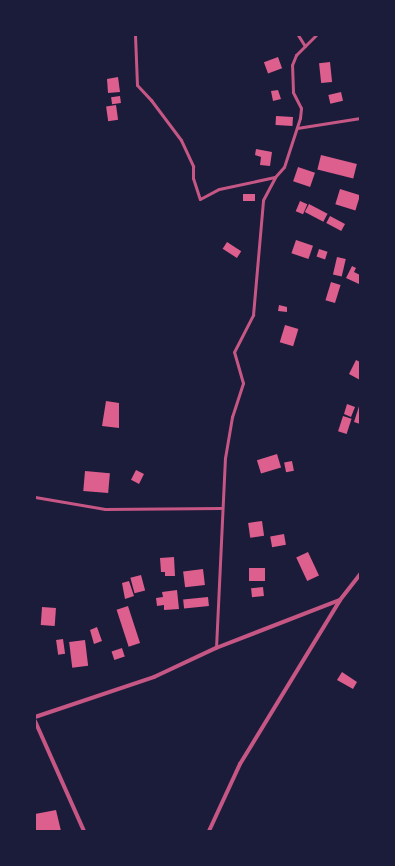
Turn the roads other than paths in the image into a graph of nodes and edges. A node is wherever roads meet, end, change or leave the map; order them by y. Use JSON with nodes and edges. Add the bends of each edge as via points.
{"nodes":[{"id":1,"x":135,"y":35,"type":"edge"},
{"id":2,"x":298,"y":35,"type":"edge"},
{"id":3,"x":316,"y":35,"type":"edge"},
{"id":4,"x":305,"y":46,"type":"junction"},
{"id":5,"x":360,"y":118,"type":"edge"},
{"id":6,"x":297,"y":128,"type":"junction"},
{"id":7,"x":275,"y":177,"type":"junction"},
{"id":8,"x":35,"y":497,"type":"edge"},
{"id":9,"x":221,"y":508,"type":"junction"},
{"id":10,"x":360,"y":574,"type":"edge"},
{"id":11,"x":340,"y":600,"type":"junction"},
{"id":12,"x":216,"y":648,"type":"junction"},
{"id":13,"x":35,"y":717,"type":"edge"},
{"id":14,"x":35,"y":721,"type":"edge"},
{"id":15,"x":84,"y":831,"type":"edge"},
{"id":16,"x":209,"y":831,"type":"edge"}],
"edges":[{"from":1,"to":7,"type":"lane","via":[[136,85],[151,100],[181,140],[193,166],[193,178],[200,199],[218,189]]},
{"from":2,"to":4,"type":"lane"},
{"from":3,"to":4,"type":"lane"},
{"from":4,"to":6,"type":"lane","via":[[292,65],[293,92],[301,108]]},
{"from":5,"to":6,"type":"lane"},
{"from":6,"to":7,"type":"lane","via":[[284,167]]},
{"from":7,"to":9,"type":"lane","via":[[263,200],[253,315],[234,352],[243,383],[232,418],[225,458]]},
{"from":8,"to":9,"type":"lane","via":[[105,509]]},
{"from":9,"to":12,"type":"lane"},
{"from":10,"to":11,"type":"street"},
{"from":11,"to":12,"type":"street"},
{"from":11,"to":16,"type":"street","via":[[240,764]]},
{"from":12,"to":13,"type":"street","via":[[154,677]]},
{"from":14,"to":15,"type":"street"}]}
